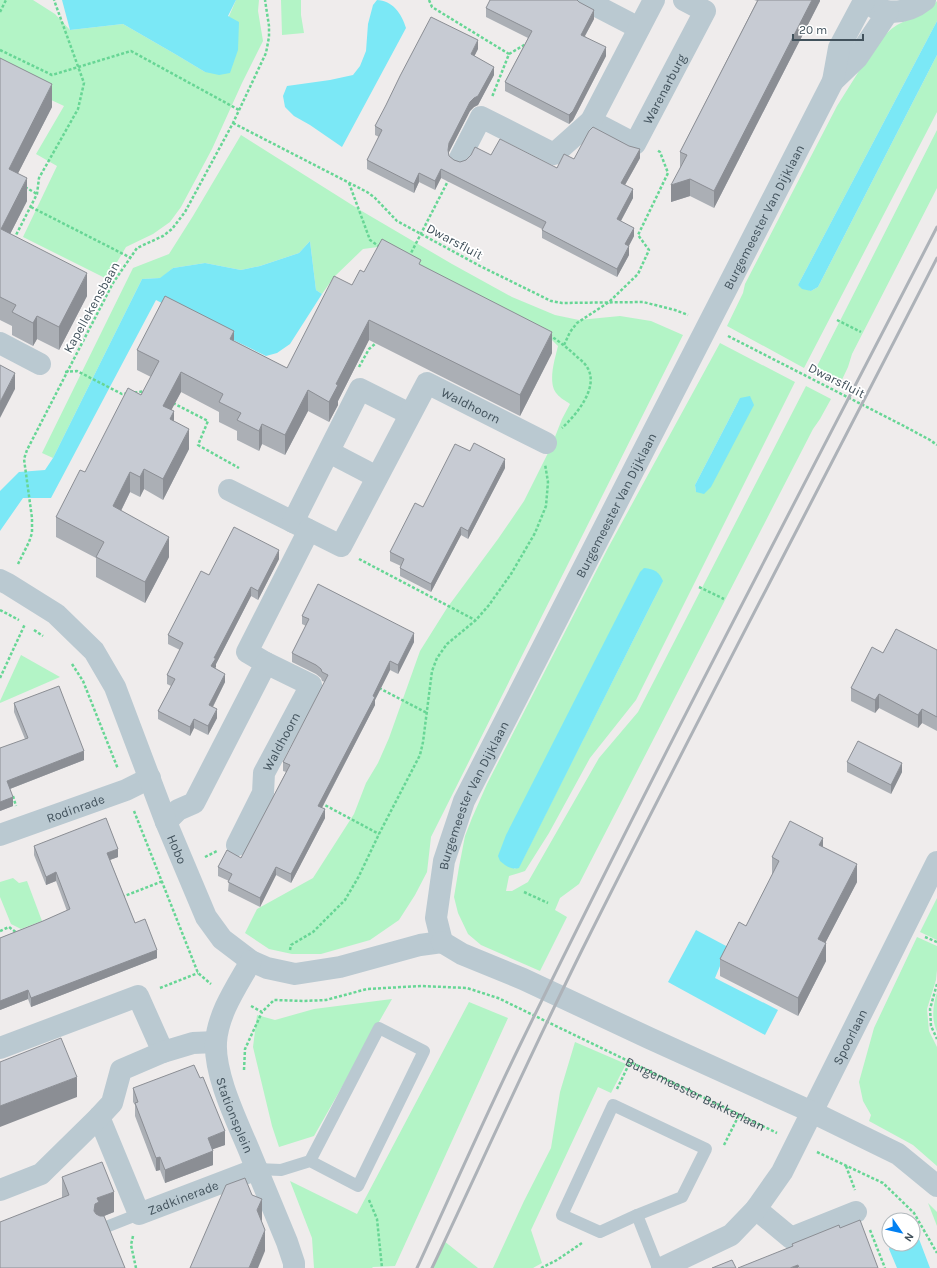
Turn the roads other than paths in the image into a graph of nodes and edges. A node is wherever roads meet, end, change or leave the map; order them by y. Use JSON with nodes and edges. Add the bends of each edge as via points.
{"nodes":[{"id":1,"x":585,"y":0,"type":"edge"},
{"id":2,"x":654,"y":0,"type":"edge"},
{"id":3,"x":684,"y":0,"type":"edge"},
{"id":4,"x":925,"y":0,"type":"edge"},
{"id":5,"x":863,"y":1,"type":"edge"},
{"id":6,"x":888,"y":12,"type":"junction"},
{"id":7,"x":639,"y":28,"type":"junction"},
{"id":8,"x":833,"y":81,"type":"junction"},
{"id":9,"x":591,"y":121,"type":"junction"},
{"id":10,"x":460,"y":158,"type":"road end"},
{"id":11,"x":0,"y":342,"type":"edge"},
{"id":12,"x":40,"y":364,"type":"dead end"},
{"id":13,"x":410,"y":414,"type":"junction"},
{"id":14,"x":546,"y":443,"type":"road end"},
{"id":15,"x":329,"y":452,"type":"junction"},
{"id":16,"x":377,"y":477,"type":"junction"},
{"id":17,"x":229,"y":490,"type":"road end"},
{"id":18,"x":301,"y":526,"type":"junction"},
{"id":19,"x":4,"y":582,"type":"edge"},
{"id":20,"x":266,"y":663,"type":"junction"},
{"id":21,"x":150,"y":778,"type":"junction"},
{"id":22,"x":166,"y":822,"type":"junction"},
{"id":23,"x":0,"y":835,"type":"edge"},
{"id":24,"x":237,"y":845,"type":"dead end"},
{"id":25,"x":937,"y":862,"type":"edge"},
{"id":26,"x":442,"y":942,"type":"junction"},
{"id":27,"x":251,"y":961,"type":"junction"},
{"id":28,"x":216,"y":1042,"type":"junction"},
{"id":29,"x":0,"y":1048,"type":"edge"},
{"id":30,"x":163,"y":1052,"type":"junction"},
{"id":31,"x":812,"y":1112,"type":"junction"},
{"id":32,"x":99,"y":1117,"type":"junction"},
{"id":33,"x":310,"y":1161,"type":"junction"},
{"id":34,"x":257,"y":1169,"type":"junction"},
{"id":35,"x":937,"y":1186,"type":"edge"},
{"id":36,"x":0,"y":1190,"type":"edge"},
{"id":37,"x":756,"y":1209,"type":"junction"},
{"id":38,"x":856,"y":1212,"type":"dead end"},
{"id":39,"x":139,"y":1214,"type":"junction"},
{"id":40,"x":637,"y":1215,"type":"junction"},
{"id":41,"x":101,"y":1229,"type":"edge"},
{"id":42,"x":294,"y":1268,"type":"edge"},
{"id":43,"x":658,"y":1268,"type":"edge"},
{"id":44,"x":662,"y":1268,"type":"edge"}],
"edges":[{"from":1,"to":7,"type":"street"},
{"from":2,"to":7,"type":"street"},
{"from":3,"to":9,"type":"street","name":"Warenarburg","via":[[705,11],[635,144]]},
{"from":4,"to":6,"type":"street","via":[[909,10]]},
{"from":5,"to":6,"type":"street"},
{"from":5,"to":8,"type":"street","name":"Burgemeester Van Dijklaan","via":[[839,48]]},
{"from":6,"to":8,"type":"street","name":"Burgemeester Van Dijklaan","via":[[857,58]]},
{"from":7,"to":9,"type":"street"},
{"from":8,"to":26,"type":"street","name":"Burgemeester Van Dijklaan","via":[[464,801],[444,861],[436,918]]},
{"from":9,"to":10,"type":"street","via":[[554,154],[481,117]]},
{"from":11,"to":12,"type":"street"},
{"from":13,"to":14,"type":"street","name":"Waldhoorn","via":[[427,383]]},
{"from":13,"to":15,"type":"street","name":"Waldhoorn","via":[[360,389]]},
{"from":13,"to":16,"type":"street","name":"Waldhoorn"},
{"from":15,"to":16,"type":"street"},
{"from":15,"to":18,"type":"street","name":"Waldhoorn"},
{"from":16,"to":18,"type":"street","name":"Waldhoorn","via":[[341,546]]},
{"from":17,"to":18,"type":"street"},
{"from":18,"to":20,"type":"street","name":"Waldhoorn","via":[[247,652]]},
{"from":19,"to":21,"type":"street","name":"Hobo","via":[[56,614],[94,651],[115,687]]},
{"from":20,"to":22,"type":"street","via":[[194,803],[178,810]]},
{"from":20,"to":24,"type":"street","name":"Waldhoorn","via":[[311,685],[264,773],[263,793]]},
{"from":21,"to":22,"type":"street","name":"Hobo"},
{"from":21,"to":23,"type":"street","name":"Rodinrade","via":[[126,790]]},
{"from":22,"to":27,"type":"street","name":"Hobo","via":[[206,917],[222,939]]},
{"from":25,"to":31,"type":"street","name":"Spoorlaan"},
{"from":26,"to":27,"type":"street","name":"Hobo","via":[[420,945],[340,967],[295,974],[267,968]]},
{"from":26,"to":31,"type":"street","via":[[462,954],[524,978]]},
{"from":27,"to":28,"type":"street","name":"Stationsplein","via":[[221,1019]]},
{"from":28,"to":30,"type":"street","via":[[193,1043]]},
{"from":28,"to":34,"type":"street","name":"Stationsplein","via":[[218,1066],[232,1109]]},
{"from":29,"to":30,"type":"street","via":[[138,996]]},
{"from":30,"to":32,"type":"street","via":[[121,1070],[112,1103]]},
{"from":31,"to":35,"type":"street","via":[[898,1154]]},
{"from":31,"to":37,"type":"street","name":"Spoorlaan","via":[[782,1172]]},
{"from":32,"to":36,"type":"street","via":[[41,1174]]},
{"from":32,"to":39,"type":"street","name":"Zadkinerade"},
{"from":33,"to":33,"type":"lane","via":[[358,1186],[424,1051],[379,1028]]},
{"from":33,"to":34,"type":"lane","via":[[281,1170]]},
{"from":34,"to":39,"type":"street","name":"Zadkinerade"},
{"from":34,"to":42,"type":"street","name":"Stationsplein","via":[[287,1242]]},
{"from":37,"to":38,"type":"street","via":[[791,1238]]},
{"from":37,"to":44,"type":"street","name":"Spoorlaan","via":[[731,1235]]},
{"from":39,"to":41,"type":"lane"},
{"from":40,"to":40,"type":"lane","via":[[682,1197],[706,1149],[612,1105],[562,1215],[600,1232]]},
{"from":40,"to":43,"type":"lane"}]}
